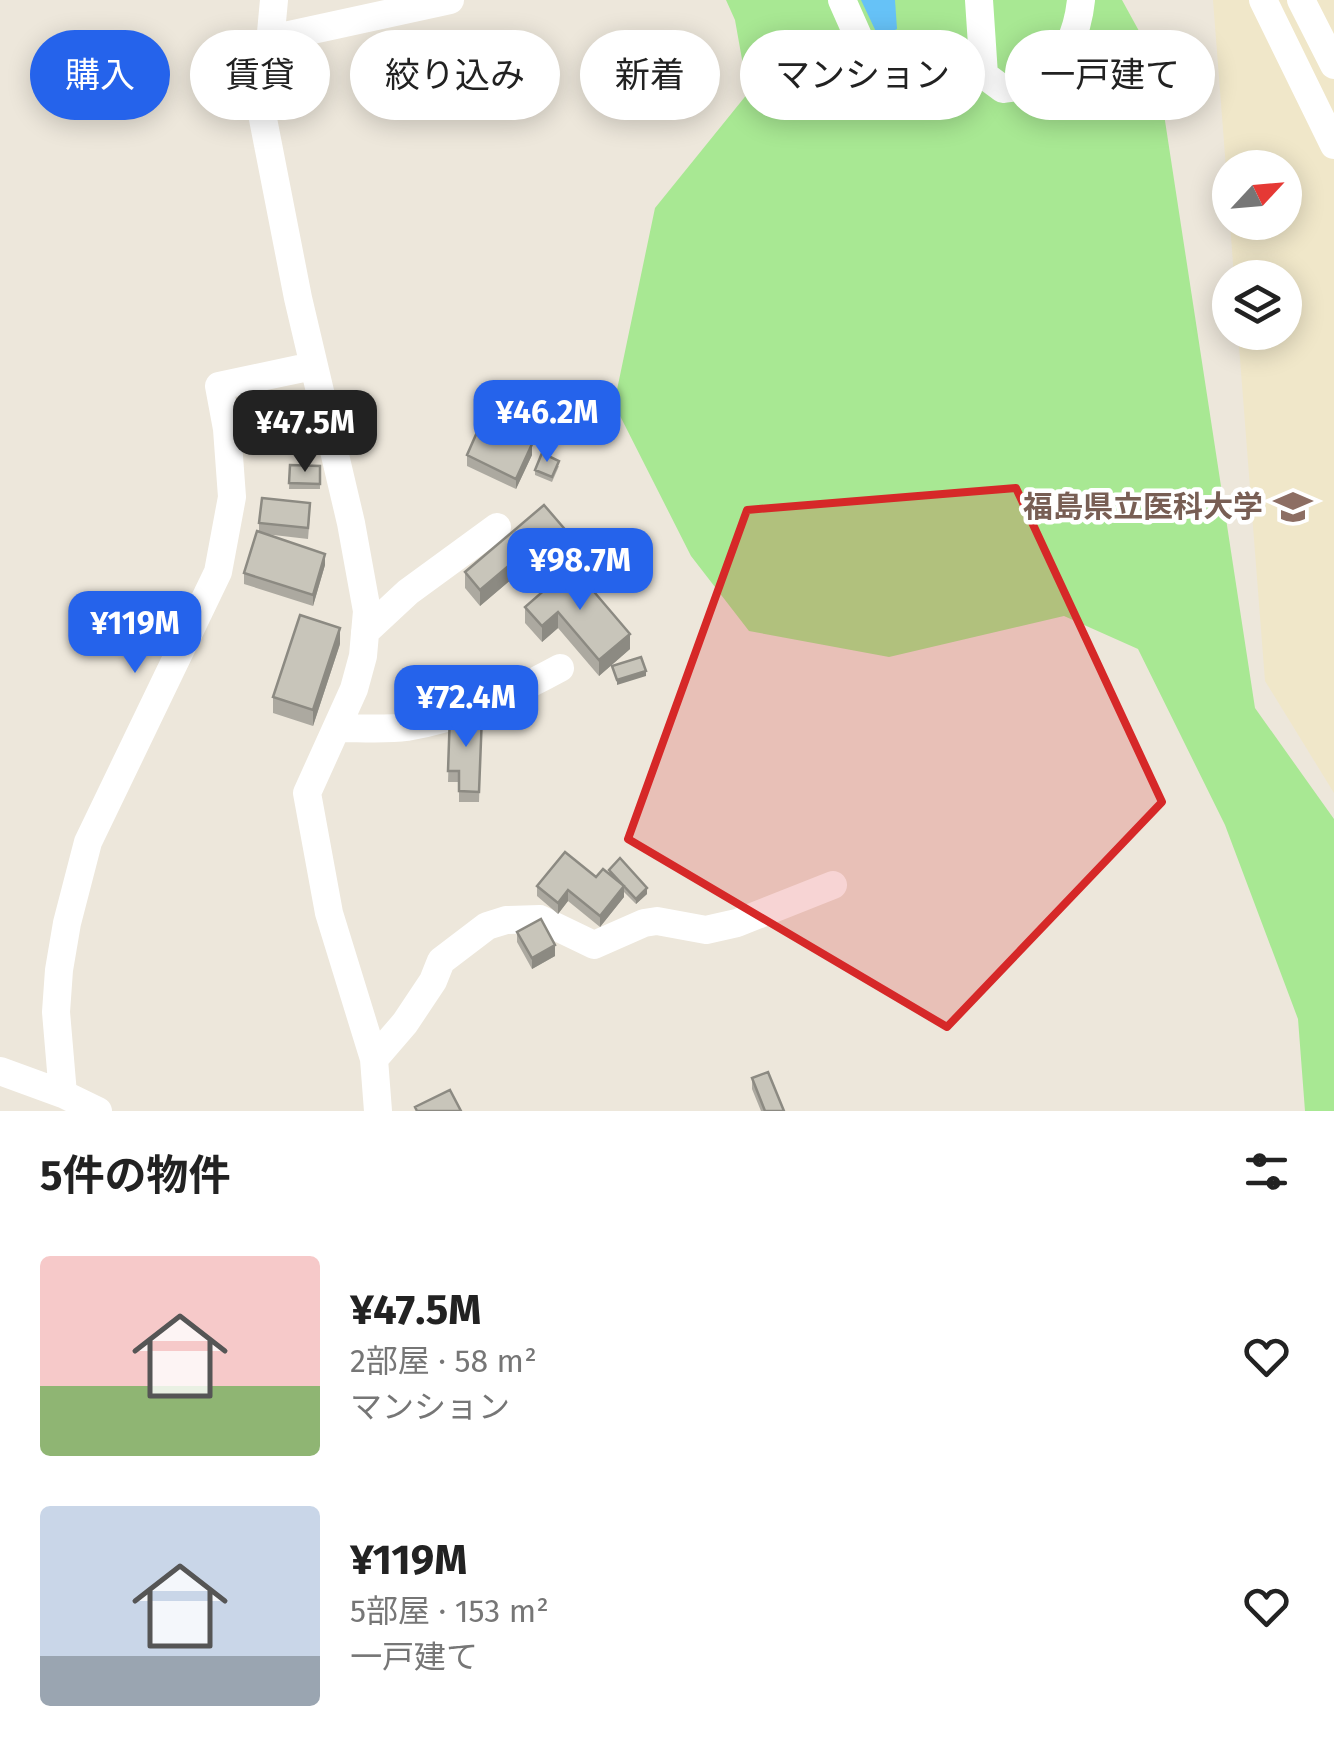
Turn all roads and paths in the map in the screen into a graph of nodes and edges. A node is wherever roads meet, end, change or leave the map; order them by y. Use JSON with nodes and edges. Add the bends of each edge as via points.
{"nodes":[{"id":1,"x":274,"y":0,"type":"edge"},
{"id":2,"x":450,"y":0,"type":"edge"},
{"id":3,"x":842,"y":0,"type":"edge"},
{"id":4,"x":979,"y":0,"type":"edge"},
{"id":5,"x":1081,"y":0,"type":"edge"},
{"id":6,"x":1262,"y":0,"type":"edge"},
{"id":7,"x":1301,"y":0,"type":"edge"},
{"id":8,"x":1313,"y":0,"type":"edge"},
{"id":9,"x":272,"y":30,"type":"edge"},
{"id":10,"x":312,"y":30,"type":"edge"},
{"id":11,"x":855,"y":30,"type":"edge"},
{"id":12,"x":1334,"y":38,"type":"edge"},
{"id":13,"x":1334,"y":65,"type":"edge"},
{"id":14,"x":1325,"y":116,"type":"edge"},
{"id":15,"x":263,"y":120,"type":"edge"},
{"id":16,"x":1334,"y":145,"type":"edge"},
{"id":17,"x":314,"y":366,"type":"junction"},
{"id":18,"x":497,"y":527,"type":"dead end"},
{"id":19,"x":365,"y":632,"type":"junction"},
{"id":20,"x":560,"y":668,"type":"dead end"},
{"id":21,"x":337,"y":728,"type":"junction"},
{"id":22,"x":832,"y":885,"type":"dead end"},
{"id":23,"x":374,"y":1059,"type":"junction"},
{"id":24,"x":0,"y":1071,"type":"edge"},
{"id":25,"x":63,"y":1094,"type":"junction"},
{"id":26,"x":98,"y":1111,"type":"edge"},
{"id":27,"x":378,"y":1111,"type":"edge"}],
"edges":[{"from":1,"to":9,"type":"street"},
{"from":2,"to":10,"type":"street"},
{"from":3,"to":11,"type":"street"},
{"from":4,"to":5,"type":"street","via":[[984,75],[1003,88],[1034,83],[1058,63],[1078,24]]},
{"from":6,"to":14,"type":"street"},
{"from":7,"to":13,"type":"street"},
{"from":8,"to":12,"type":"street"},
{"from":14,"to":16,"type":"street"},
{"from":15,"to":17,"type":"street"},
{"from":17,"to":19,"type":"street","via":[[351,523]]},
{"from":17,"to":25,"type":"street","via":[[219,386],[232,498],[218,572],[88,842],[59,970]]},
{"from":18,"to":19,"type":"street"},
{"from":19,"to":21,"type":"street","via":[[364,656]]},
{"from":20,"to":21,"type":"street","via":[[509,696],[406,727]]},
{"from":21,"to":23,"type":"street","via":[[307,793],[329,913]]},
{"from":22,"to":23,"type":"street","via":[[737,924],[706,930],[644,923],[594,944],[540,919],[487,926],[441,961],[406,1023]]},
{"from":23,"to":27,"type":"street"},
{"from":24,"to":25,"type":"street"},
{"from":25,"to":26,"type":"street"}]}
